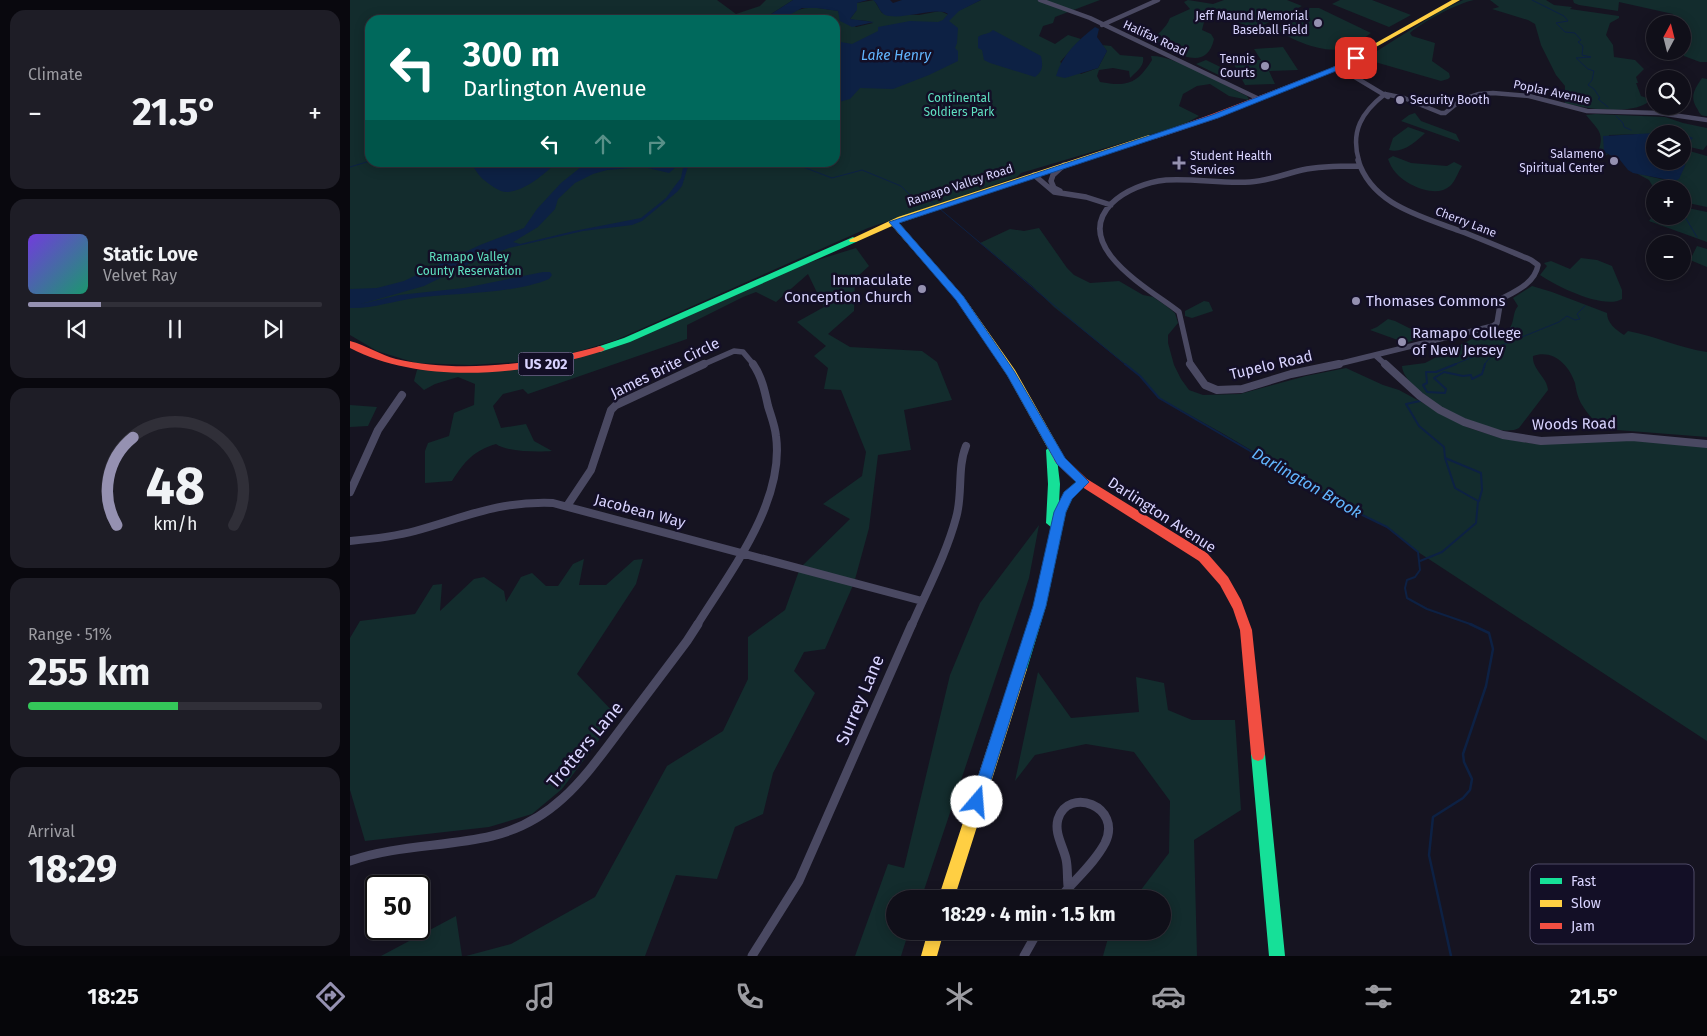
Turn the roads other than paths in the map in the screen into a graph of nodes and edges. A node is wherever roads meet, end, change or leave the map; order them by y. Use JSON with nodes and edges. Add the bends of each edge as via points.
{"nodes":[{"id":1,"x":1040,"y":0,"type":"edge"},
{"id":2,"x":1158,"y":0,"type":"edge"},
{"id":3,"x":1457,"y":0,"type":"edge"},
{"id":4,"x":1102,"y":25,"type":"junction"},
{"id":5,"x":1338,"y":67,"type":"junction"},
{"id":6,"x":1385,"y":94,"type":"junction"},
{"id":7,"x":1259,"y":99,"type":"junction"},
{"id":8,"x":1707,"y":120,"type":"edge"},
{"id":9,"x":1064,"y":165,"type":"junction"},
{"id":10,"x":1359,"y":166,"type":"junction"},
{"id":11,"x":1034,"y":175,"type":"junction"},
{"id":12,"x":1068,"y":194,"type":"junction"},
{"id":13,"x":1112,"y":205,"type":"junction"},
{"id":14,"x":894,"y":222,"type":"junction"},
{"id":15,"x":1510,"y":295,"type":"joint"},
{"id":16,"x":350,"y":344,"type":"edge"},
{"id":17,"x":1376,"y":356,"type":"junction"},
{"id":18,"x":402,"y":396,"type":"dead end"},
{"id":19,"x":1049,"y":440,"type":"junction"},
{"id":20,"x":1707,"y":444,"type":"edge"},
{"id":21,"x":966,"y":446,"type":"dead end"},
{"id":22,"x":1083,"y":482,"type":"junction"},
{"id":23,"x":350,"y":492,"type":"edge"},
{"id":24,"x":567,"y":506,"type":"junction"},
{"id":25,"x":350,"y":542,"type":"edge"},
{"id":26,"x":1051,"y":551,"type":"junction"},
{"id":27,"x":743,"y":552,"type":"junction"},
{"id":28,"x":922,"y":601,"type":"junction"},
{"id":29,"x":350,"y":861,"type":"edge"},
{"id":30,"x":1068,"y":886,"type":"junction"},
{"id":31,"x":949,"y":890,"type":"edge"},
{"id":32,"x":1065,"y":890,"type":"edge"},
{"id":33,"x":933,"y":940,"type":"edge"},
{"id":34,"x":1033,"y":940,"type":"edge"},
{"id":35,"x":752,"y":956,"type":"edge"},
{"id":36,"x":929,"y":956,"type":"edge"},
{"id":37,"x":1024,"y":956,"type":"edge"},
{"id":38,"x":1277,"y":956,"type":"edge"}],
"edges":[{"from":1,"to":4,"type":"street","name":"Halifax Road"},
{"from":2,"to":4,"type":"street"},
{"from":3,"to":5,"type":"main road","name":"Ramapo Valley Road","number":"US 202"},
{"from":4,"to":7,"type":"street","name":"Halifax Road"},
{"from":5,"to":6,"type":"street"},
{"from":5,"to":7,"type":"main road","name":"Ramapo Valley Road","number":"US 202"},
{"from":6,"to":8,"type":"street","name":"Poplar Avenue","via":[[1392,99],[1445,113],[1470,96],[1505,93],[1587,111],[1658,113]]},
{"from":6,"to":10,"type":"street","via":[[1367,108],[1358,123],[1354,143]]},
{"from":7,"to":9,"type":"main road","name":"Ramapo Valley Road","number":"US 202","via":[[1173,131]]},
{"from":9,"to":11,"type":"main road","name":"Ramapo Valley Road","number":"US 202"},
{"from":9,"to":12,"type":"street","via":[[1051,181],[1054,188]]},
{"from":10,"to":13,"type":"street","name":"Tupelo Road","via":[[1313,168],[1255,182],[1182,178],[1155,182],[1131,190]]},
{"from":10,"to":15,"type":"street","name":"Cherry Lane","via":[[1374,189],[1401,208],[1536,264],[1538,268],[1532,278]]},
{"from":11,"to":12,"type":"street","via":[[1050,189]]},
{"from":11,"to":14,"type":"main road","name":"Ramapo Valley Road","number":"US 202"},
{"from":12,"to":13,"type":"street"},
{"from":13,"to":17,"type":"street","name":"Tupelo Road","via":[[1102,222],[1106,248],[1131,278],[1180,312],[1189,362],[1208,387],[1235,390]]},
{"from":14,"to":16,"type":"main road","name":"Ramapo Valley Road","number":"US 202","via":[[627,340],[554,363],[510,368],[415,368],[372,356]]},
{"from":14,"to":19,"type":"main road","name":"Darlington Avenue","via":[[951,287],[1011,373]]},
{"from":15,"to":17,"type":"street","name":"Tupelo Road","via":[[1501,299],[1497,323],[1493,326]]},
{"from":17,"to":20,"type":"street","name":"Woods Road","via":[[1440,410],[1503,435],[1541,441],[1632,437]]},
{"from":18,"to":23,"type":"street","via":[[378,430]]},
{"from":19,"to":22,"type":"main road","name":"Darlington Avenue","via":[[1061,461]]},
{"from":19,"to":26,"type":"main road","via":[[1054,484]]},
{"from":21,"to":28,"type":"street","name":"Surrey Lane","via":[[962,456],[962,490],[956,518]]},
{"from":22,"to":26,"type":"main road","via":[[1064,503]]},
{"from":22,"to":38,"type":"main road","name":"Darlington Avenue","via":[[1203,557],[1222,576],[1237,603],[1246,630]]},
{"from":24,"to":25,"type":"street","name":"Jacobean Way","via":[[540,502],[510,503],[399,535]]},
{"from":24,"to":27,"type":"street","name":"Jacobean Way"},
{"from":24,"to":27,"type":"street","name":"James Brite Circle","via":[[591,470],[611,410],[616,405],[725,354],[743,352],[761,378],[777,451],[768,499]]},
{"from":26,"to":31,"type":"main road","via":[[1032,630]]},
{"from":27,"to":28,"type":"street","name":"Jacobean Way"},
{"from":27,"to":29,"type":"street","name":"Trotters Lane","via":[[687,641],[590,771],[564,798],[529,822],[493,836],[370,854]]},
{"from":28,"to":35,"type":"street","name":"Surrey Lane","via":[[816,845],[799,880]]},
{"from":30,"to":30,"type":"street","via":[[1101,850],[1108,837],[1108,820],[1099,807],[1085,802],[1064,808],[1058,817],[1057,838],[1066,860]]},
{"from":30,"to":32,"type":"street"},
{"from":33,"to":36,"type":"main road"},
{"from":34,"to":37,"type":"street"}]}
